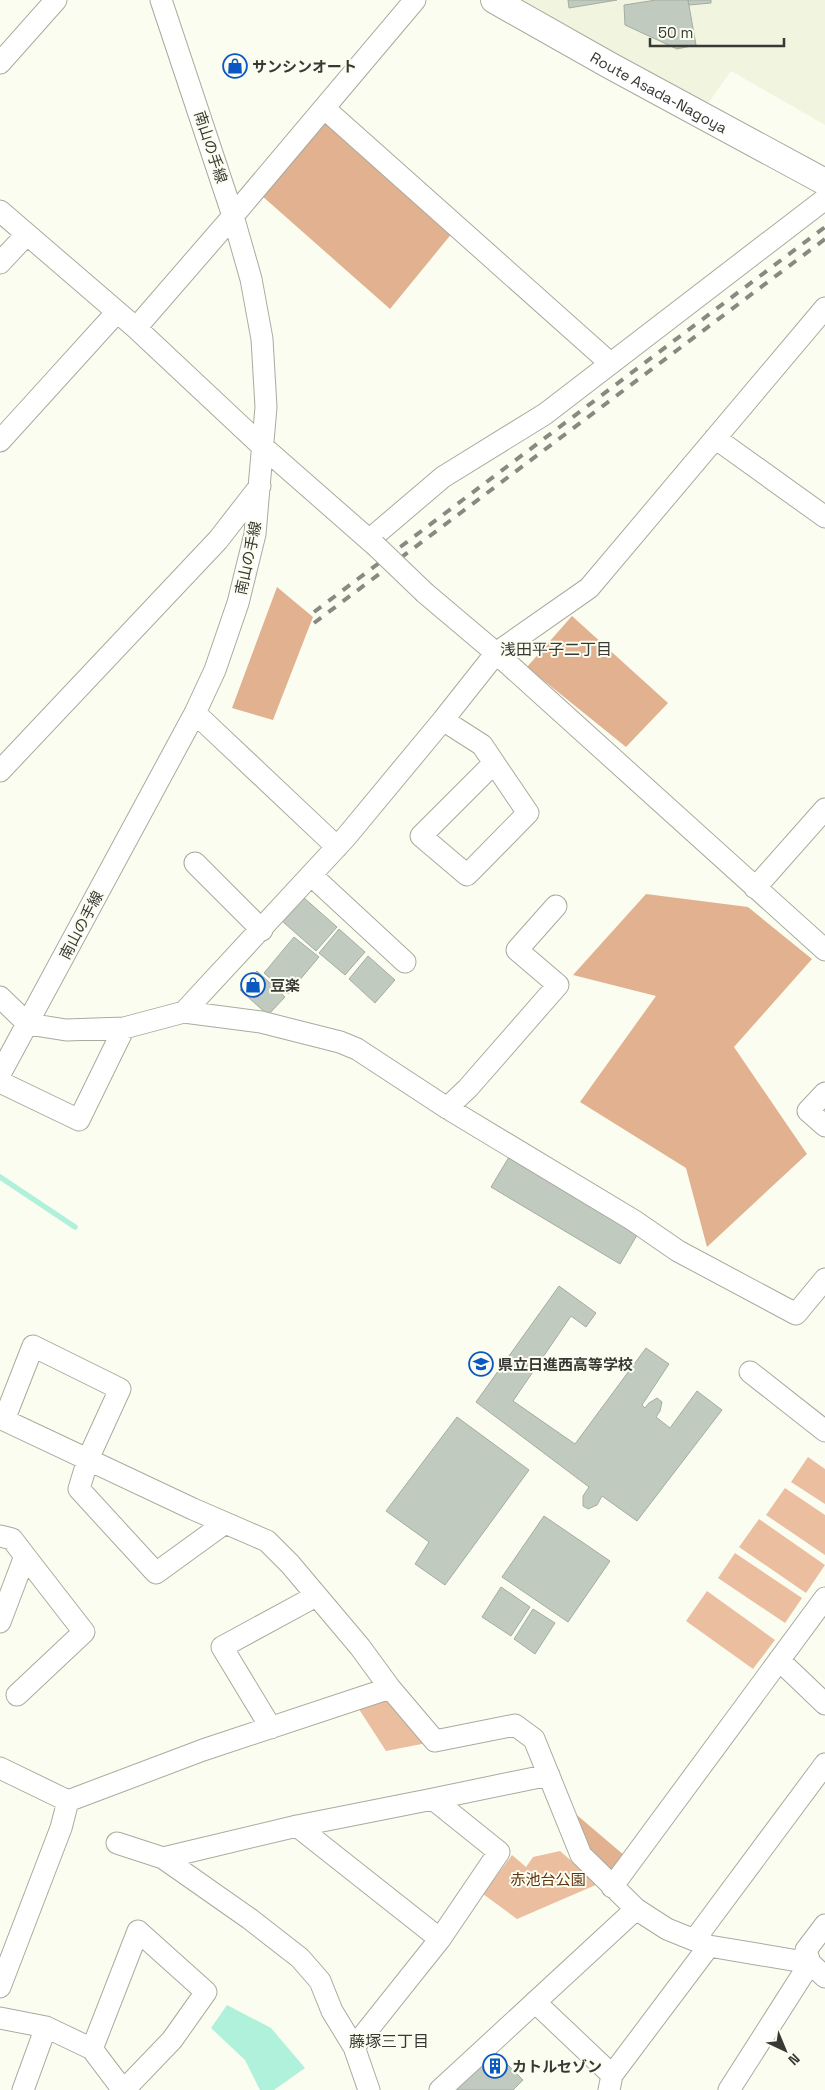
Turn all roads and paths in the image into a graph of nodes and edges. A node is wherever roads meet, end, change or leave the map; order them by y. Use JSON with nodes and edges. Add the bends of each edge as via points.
{"nodes":[{"id":1,"x":56,"y":0,"type":"edge"},
{"id":2,"x":161,"y":0,"type":"edge"},
{"id":3,"x":415,"y":0,"type":"edge"},
{"id":4,"x":494,"y":0,"type":"edge"},
{"id":5,"x":0,"y":63,"type":"edge"},
{"id":6,"x":324,"y":108,"type":"junction"},
{"id":7,"x":825,"y":182,"type":"edge"},
{"id":8,"x":825,"y":199,"type":"edge"},
{"id":9,"x":0,"y":211,"type":"edge"},
{"id":10,"x":233,"y":216,"type":"junction"},
{"id":11,"x":27,"y":234,"type":"junction"},
{"id":12,"x":0,"y":263,"type":"edge"},
{"id":13,"x":825,"y":308,"type":"edge"},
{"id":14,"x":117,"y":312,"type":"junction"},
{"id":15,"x":136,"y":328,"type":"junction"},
{"id":16,"x":610,"y":363,"type":"junction"},
{"id":17,"x":716,"y":438,"type":"junction"},
{"id":18,"x":0,"y":441,"type":"edge"},
{"id":19,"x":262,"y":446,"type":"junction"},
{"id":20,"x":260,"y":486,"type":"junction"},
{"id":21,"x":825,"y":516,"type":"edge"},
{"id":22,"x":372,"y":543,"type":"junction"},
{"id":23,"x":496,"y":653,"type":"junction"},
{"id":24,"x":195,"y":713,"type":"junction"},
{"id":25,"x":443,"y":720,"type":"junction"},
{"id":26,"x":494,"y":763,"type":"junction"},
{"id":27,"x":0,"y":772,"type":"edge"},
{"id":28,"x":825,"y":809,"type":"edge"},
{"id":29,"x":336,"y":848,"type":"junction"},
{"id":30,"x":195,"y":863,"type":"dead end"},
{"id":31,"x":311,"y":875,"type":"junction"},
{"id":32,"x":755,"y":888,"type":"junction"},
{"id":33,"x":556,"y":906,"type":"dead end"},
{"id":34,"x":262,"y":930,"type":"junction"},
{"id":35,"x":825,"y":950,"type":"edge"},
{"id":36,"x":405,"y":962,"type":"dead end"},
{"id":37,"x":0,"y":997,"type":"edge"},
{"id":38,"x":184,"y":1012,"type":"junction"},
{"id":39,"x":28,"y":1024,"type":"junction"},
{"id":40,"x":124,"y":1028,"type":"junction"},
{"id":41,"x":0,"y":1074,"type":"edge"},
{"id":42,"x":0,"y":1082,"type":"edge"},
{"id":43,"x":825,"y":1092,"type":"edge"},
{"id":44,"x":447,"y":1108,"type":"junction"},
{"id":45,"x":825,"y":1126,"type":"edge"},
{"id":46,"x":825,"y":1280,"type":"edge"},
{"id":47,"x":750,"y":1372,"type":"dead end"},
{"id":48,"x":825,"y":1431,"type":"edge"},
{"id":49,"x":88,"y":1459,"type":"junction"},
{"id":50,"x":225,"y":1524,"type":"junction"},
{"id":51,"x":0,"y":1536,"type":"edge"},
{"id":52,"x":25,"y":1556,"type":"junction"},
{"id":53,"x":316,"y":1596,"type":"junction"},
{"id":54,"x":825,"y":1598,"type":"edge"},
{"id":55,"x":0,"y":1622,"type":"edge"},
{"id":56,"x":778,"y":1660,"type":"junction"},
{"id":57,"x":390,"y":1688,"type":"junction"},
{"id":58,"x":18,"y":1695,"type":"dead end"},
{"id":59,"x":825,"y":1704,"type":"edge"},
{"id":60,"x":271,"y":1728,"type":"junction"},
{"id":61,"x":825,"y":1764,"type":"edge"},
{"id":62,"x":0,"y":1768,"type":"edge"},
{"id":63,"x":549,"y":1775,"type":"junction"},
{"id":64,"x":433,"y":1799,"type":"junction"},
{"id":65,"x":68,"y":1801,"type":"junction"},
{"id":66,"x":297,"y":1826,"type":"junction"},
{"id":67,"x":117,"y":1843,"type":"dead end"},
{"id":68,"x":163,"y":1858,"type":"junction"},
{"id":69,"x":612,"y":1888,"type":"junction"},
{"id":70,"x":636,"y":1909,"type":"junction"},
{"id":71,"x":825,"y":1925,"type":"edge"},
{"id":72,"x":440,"y":1939,"type":"junction"},
{"id":73,"x":702,"y":1942,"type":"junction"},
{"id":74,"x":821,"y":1972,"type":"edge"},
{"id":75,"x":0,"y":1987,"type":"edge"},
{"id":76,"x":536,"y":2002,"type":"junction"},
{"id":77,"x":0,"y":2018,"type":"edge"},
{"id":78,"x":46,"y":2028,"type":"junction"},
{"id":79,"x":354,"y":2047,"type":"junction"},
{"id":80,"x":92,"y":2050,"type":"junction"},
{"id":81,"x":611,"y":2082,"type":"edge"},
{"id":82,"x":23,"y":2090,"type":"edge"},
{"id":83,"x":123,"y":2090,"type":"edge"},
{"id":84,"x":369,"y":2090,"type":"edge"},
{"id":85,"x":440,"y":2090,"type":"edge"},
{"id":86,"x":730,"y":2090,"type":"edge"}],
"edges":[{"from":1,"to":5,"type":"street"},
{"from":2,"to":10,"type":"street","name":"南山の手線"},
{"from":3,"to":6,"type":"street"},
{"from":4,"to":7,"type":"main road","name":"Route Asada-Nagoya"},
{"from":6,"to":10,"type":"street"},
{"from":6,"to":16,"type":"street"},
{"from":8,"to":16,"type":"street"},
{"from":9,"to":11,"type":"street"},
{"from":10,"to":15,"type":"street"},
{"from":10,"to":19,"type":"street","name":"南山の手線","via":[[251,278],[262,339],[266,408]]},
{"from":11,"to":12,"type":"street"},
{"from":11,"to":14,"type":"street"},
{"from":13,"to":17,"type":"street"},
{"from":14,"to":15,"type":"street"},
{"from":14,"to":18,"type":"street"},
{"from":15,"to":19,"type":"street"},
{"from":16,"to":22,"type":"street","via":[[545,414],[443,477]]},
{"from":17,"to":21,"type":"street"},
{"from":17,"to":23,"type":"street","via":[[589,588]]},
{"from":19,"to":20,"type":"street","name":"南山の手線"},
{"from":19,"to":22,"type":"street"},
{"from":20,"to":24,"type":"street","name":"南山の手線","via":[[255,534],[238,603]]},
{"from":20,"to":27,"type":"street","via":[[218,540]]},
{"from":22,"to":23,"type":"street","bridge":true},
{"from":23,"to":25,"type":"street"},
{"from":23,"to":32,"type":"street"},
{"from":24,"to":29,"type":"street"},
{"from":24,"to":39,"type":"street","name":"南山の手線"},
{"from":25,"to":26,"type":"street","via":[[482,745]]},
{"from":25,"to":29,"type":"street"},
{"from":26,"to":26,"type":"street","via":[[421,836],[467,875],[528,813]]},
{"from":28,"to":32,"type":"street"},
{"from":29,"to":31,"type":"street"},
{"from":30,"to":34,"type":"street"},
{"from":31,"to":34,"type":"street"},
{"from":31,"to":36,"type":"street"},
{"from":32,"to":35,"type":"street"},
{"from":33,"to":44,"type":"street","via":[[517,950],[558,985]]},
{"from":34,"to":38,"type":"street"},
{"from":37,"to":39,"type":"street"},
{"from":38,"to":40,"type":"street"},
{"from":38,"to":44,"type":"street","via":[[260,1022],[340,1042]]},
{"from":39,"to":40,"type":"street","via":[[66,1030]]},
{"from":39,"to":41,"type":"street","name":"南山の手線"},
{"from":40,"to":42,"type":"street","via":[[79,1120]]},
{"from":43,"to":45,"type":"street","via":[[808,1111]]},
{"from":44,"to":46,"type":"street","via":[[633,1220],[678,1251],[796,1314]]},
{"from":47,"to":48,"type":"street"},
{"from":49,"to":49,"type":"street","via":[[120,1389],[33,1346],[4,1420]]},
{"from":49,"to":50,"type":"street"},
{"from":49,"to":50,"type":"street","via":[[79,1489],[156,1573]]},
{"from":50,"to":53,"type":"street","via":[[267,1541]]},
{"from":51,"to":52,"type":"street","via":[[12,1539]]},
{"from":52,"to":55,"type":"street"},
{"from":52,"to":58,"type":"street","via":[[84,1632]]},
{"from":53,"to":57,"type":"street"},
{"from":53,"to":60,"type":"street","via":[[222,1647]]},
{"from":54,"to":56,"type":"street"},
{"from":56,"to":59,"type":"street"},
{"from":56,"to":69,"type":"street"},
{"from":57,"to":60,"type":"street"},
{"from":57,"to":63,"type":"street","via":[[436,1741],[515,1725],[534,1739]]},
{"from":60,"to":65,"type":"street"},
{"from":61,"to":73,"type":"street"},
{"from":62,"to":65,"type":"street"},
{"from":63,"to":64,"type":"street"},
{"from":63,"to":69,"type":"street","via":[[581,1855]]},
{"from":64,"to":66,"type":"street"},
{"from":64,"to":72,"type":"street","via":[[499,1852]]},
{"from":65,"to":75,"type":"street","via":[[61,1828]]},
{"from":66,"to":68,"type":"street"},
{"from":66,"to":72,"type":"street"},
{"from":67,"to":68,"type":"street"},
{"from":68,"to":79,"type":"street","via":[[300,1958],[320,1982],[332,2011]]},
{"from":69,"to":70,"type":"street"},
{"from":70,"to":73,"type":"street","via":[[667,1929]]},
{"from":70,"to":76,"type":"street"},
{"from":71,"to":74,"type":"street","via":[[806,1950]]},
{"from":72,"to":79,"type":"street"},
{"from":73,"to":74,"type":"street"},
{"from":73,"to":81,"type":"street"},
{"from":74,"to":86,"type":"street"},
{"from":76,"to":81,"type":"street"},
{"from":76,"to":85,"type":"street"},
{"from":77,"to":78,"type":"street"},
{"from":78,"to":80,"type":"street"},
{"from":78,"to":82,"type":"street"},
{"from":79,"to":84,"type":"street"},
{"from":80,"to":83,"type":"street"},
{"from":80,"to":83,"type":"street","via":[[138,1931],[206,1992],[172,2040]]}]}
